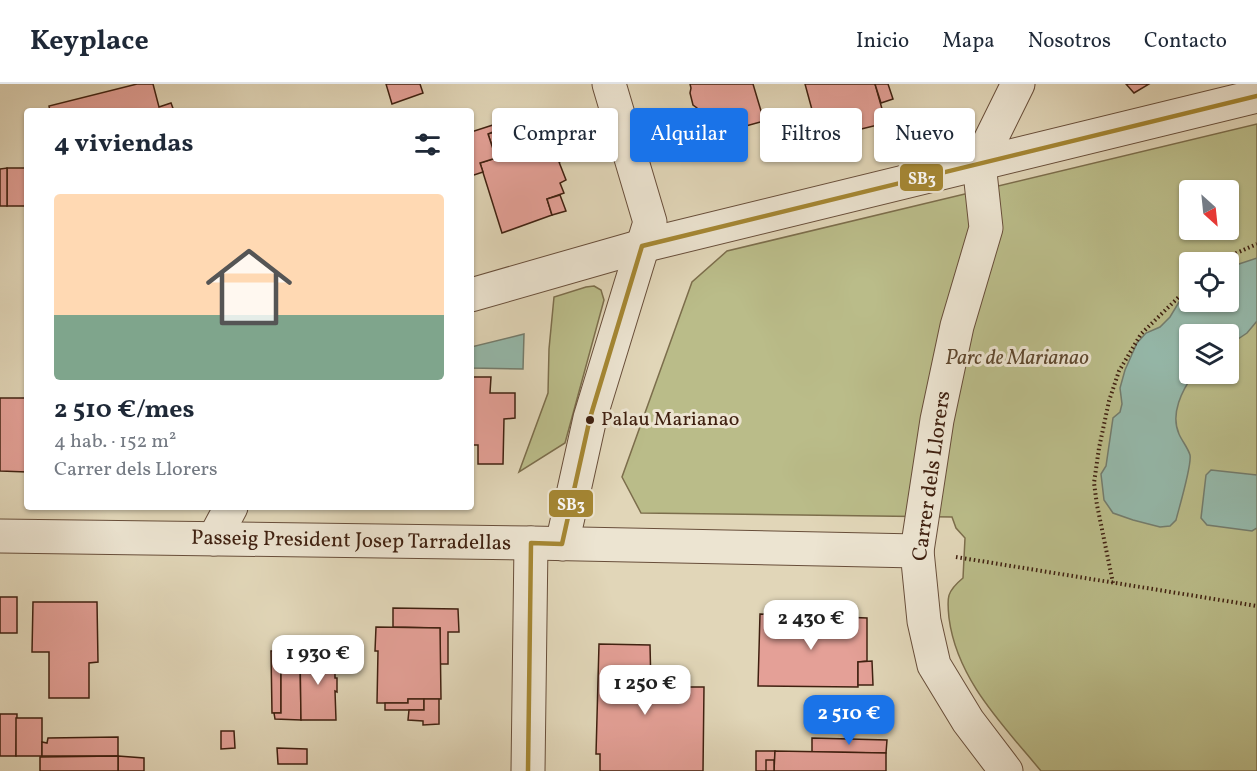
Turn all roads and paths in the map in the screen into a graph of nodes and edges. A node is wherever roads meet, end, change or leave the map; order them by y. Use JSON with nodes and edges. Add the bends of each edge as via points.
{"nodes":[{"id":1,"x":609,"y":84,"type":"edge"},
{"id":2,"x":1018,"y":84,"type":"edge"},
{"id":3,"x":1257,"y":96,"type":"edge"},
{"id":4,"x":979,"y":163,"type":"junction"},
{"id":5,"x":1257,"y":244,"type":"edge"},
{"id":6,"x":642,"y":246,"type":"junction"},
{"id":7,"x":1239,"y":252,"type":"edge"},
{"id":8,"x":474,"y":294,"type":"edge"},
{"id":9,"x":1179,"y":297,"type":"edge"},
{"id":10,"x":229,"y":510,"type":"edge"},
{"id":11,"x":0,"y":536,"type":"edge"},
{"id":12,"x":214,"y":540,"type":"junction"},
{"id":13,"x":547,"y":543,"type":"junction"},
{"id":14,"x":917,"y":551,"type":"junction"},
{"id":15,"x":1113,"y":582,"type":"junction"},
{"id":16,"x":1257,"y":606,"type":"edge"},
{"id":17,"x":528,"y":771,"type":"edge"},
{"id":18,"x":1006,"y":771,"type":"edge"}],
"edges":[{"from":1,"to":6,"type":"street","via":[[650,222]]},
{"from":2,"to":4,"type":"street"},
{"from":3,"to":4,"type":"street"},
{"from":4,"to":6,"type":"street"},
{"from":4,"to":14,"type":"street","name":"Carrer dels Llorers","via":[[986,228],[957,326],[941,399]]},
{"from":5,"to":7,"type":"path"},
{"from":6,"to":8,"type":"street"},
{"from":6,"to":13,"type":"street"},
{"from":9,"to":15,"type":"path","via":[[1141,333],[1119,371],[1109,401],[1094,483]]},
{"from":10,"to":12,"type":"street"},
{"from":11,"to":12,"type":"street","name":"Passeig President Josep Tarradellas"},
{"from":12,"to":13,"type":"street","name":"Passeig President Josep Tarradellas"},
{"from":13,"to":14,"type":"street","name":"Passeig President Josep Tarradellas"},
{"from":13,"to":17,"type":"street"},
{"from":14,"to":15,"type":"path"},
{"from":14,"to":18,"type":"street","name":"Carrer dels Llorers","via":[[924,621],[934,665],[968,721]]},
{"from":15,"to":16,"type":"path"}]}
